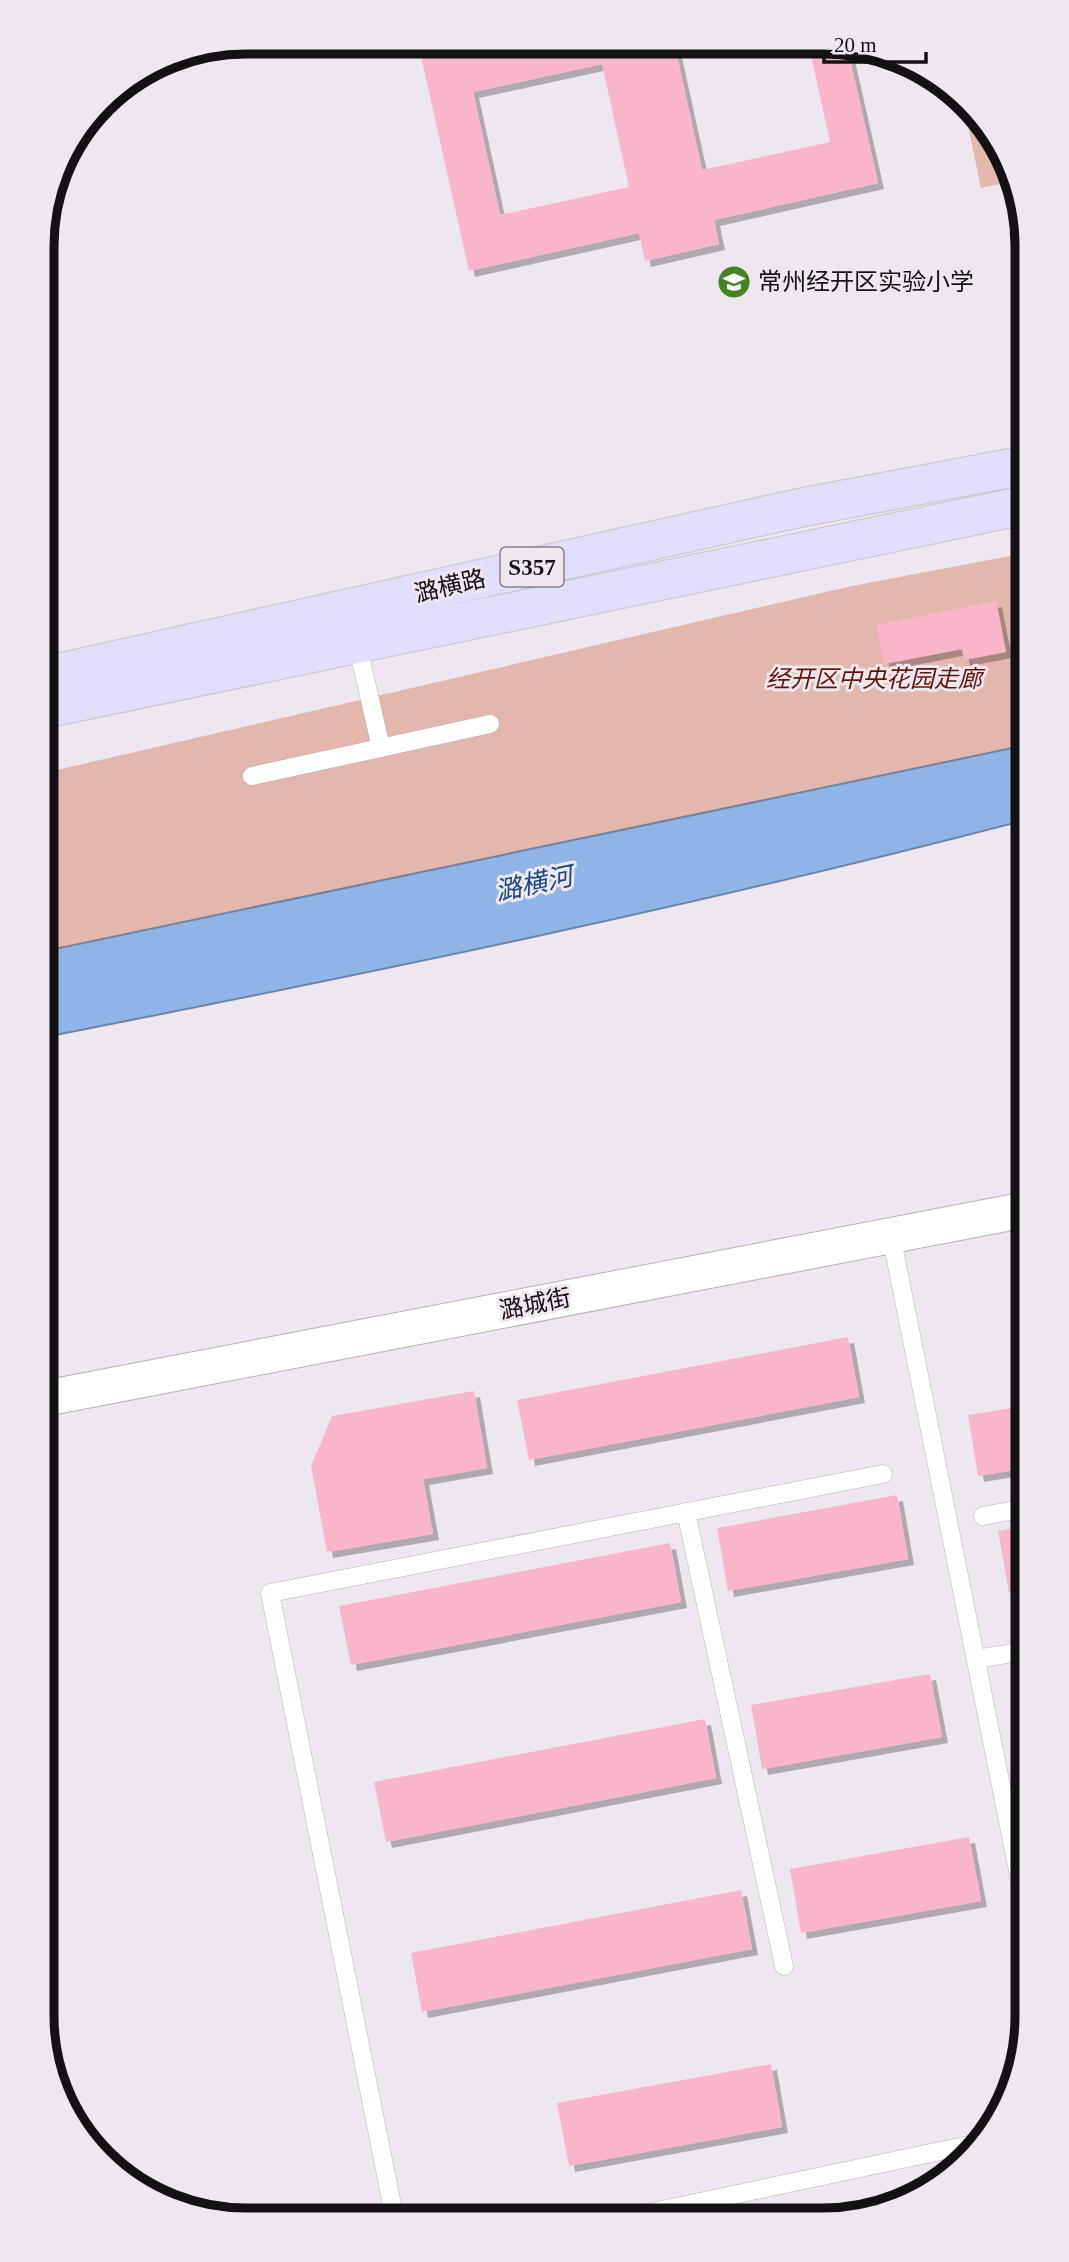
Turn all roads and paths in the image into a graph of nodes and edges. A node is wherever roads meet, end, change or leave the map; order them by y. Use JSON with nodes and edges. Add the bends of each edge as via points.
{"nodes":[{"id":1,"x":1015,"y":467,"type":"edge"},
{"id":2,"x":1015,"y":507,"type":"edge"},
{"id":3,"x":357,"y":643,"type":"junction"},
{"id":4,"x":55,"y":674,"type":"edge"},
{"id":5,"x":55,"y":707,"type":"edge"},
{"id":6,"x":490,"y":724,"type":"dead end"},
{"id":7,"x":380,"y":748,"type":"junction"},
{"id":8,"x":252,"y":776,"type":"dead end"},
{"id":9,"x":1014,"y":1212,"type":"edge"},
{"id":10,"x":891,"y":1235,"type":"junction"},
{"id":11,"x":54,"y":1397,"type":"edge"},
{"id":12,"x":883,"y":1474,"type":"dead end"},
{"id":13,"x":1014,"y":1510,"type":"edge"},
{"id":14,"x":686,"y":1512,"type":"junction"},
{"id":15,"x":983,"y":1516,"type":"dead end"},
{"id":16,"x":1014,"y":1653,"type":"edge"},
{"id":17,"x":976,"y":1659,"type":"junction"},
{"id":18,"x":1014,"y":1851,"type":"edge"},
{"id":19,"x":784,"y":1966,"type":"dead end"},
{"id":20,"x":963,"y":2146,"type":"edge"},
{"id":21,"x":393,"y":2208,"type":"edge"},
{"id":22,"x":671,"y":2208,"type":"edge"}],
"edges":[{"from":1,"to":4,"type":"main road","name":"潞横路","number":"S357","via":[[799,508]]},
{"from":2,"to":3,"type":"main road","name":"潞横路","number":"S357"},
{"from":3,"to":5,"type":"main road","name":"潞横路","number":"S357"},
{"from":3,"to":7,"type":"lane"},
{"from":6,"to":7,"type":"lane"},
{"from":7,"to":8,"type":"lane"},
{"from":9,"to":10,"type":"street","name":"潞城街"},
{"from":10,"to":11,"type":"street","name":"潞城街"},
{"from":10,"to":17,"type":"lane"},
{"from":12,"to":14,"type":"lane"},
{"from":13,"to":15,"type":"lane"},
{"from":14,"to":19,"type":"lane"},
{"from":14,"to":21,"type":"lane","via":[[270,1593]]},
{"from":16,"to":17,"type":"lane"},
{"from":17,"to":18,"type":"lane"},
{"from":20,"to":22,"type":"lane"}]}
